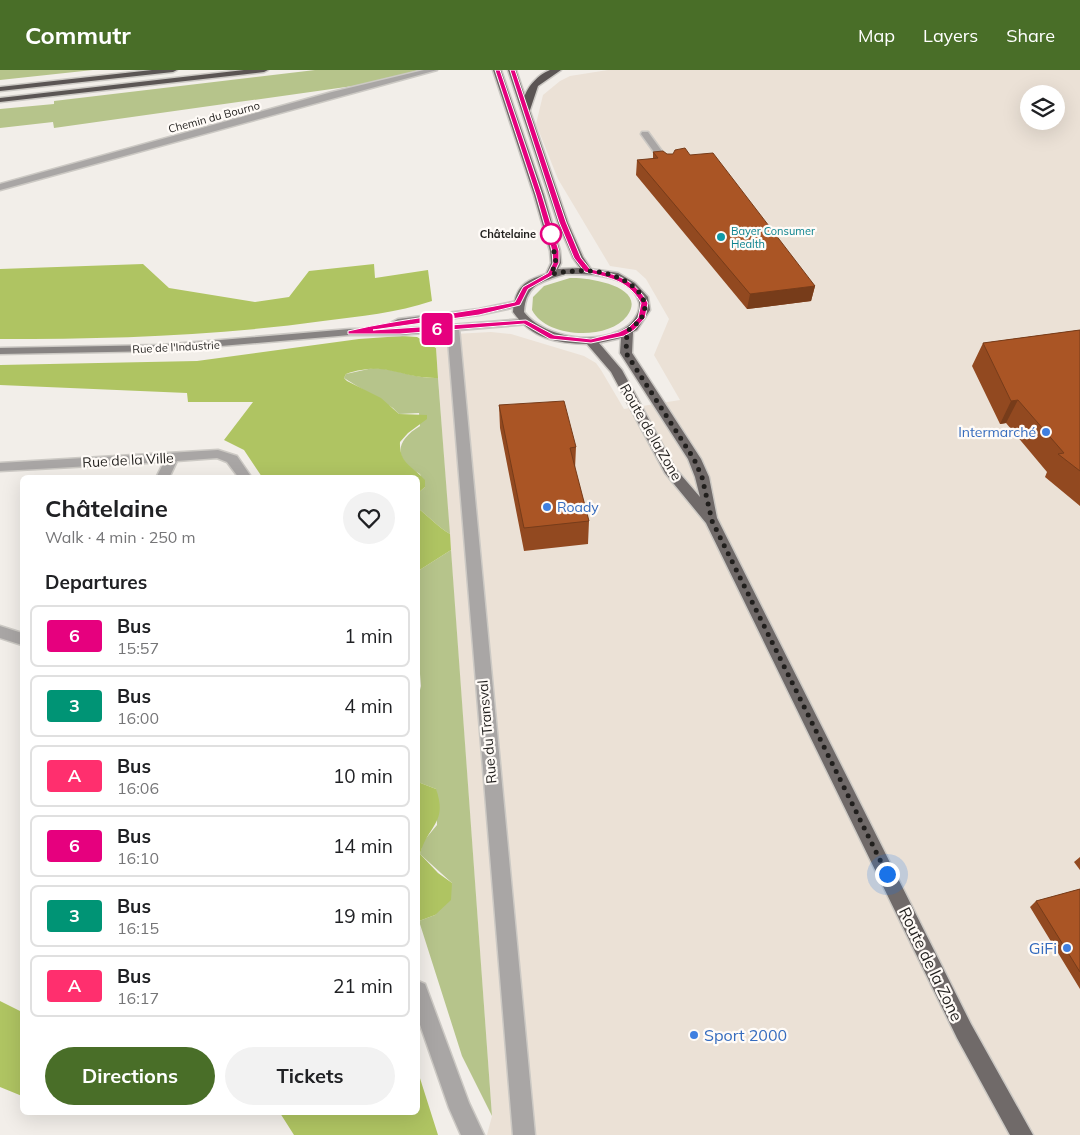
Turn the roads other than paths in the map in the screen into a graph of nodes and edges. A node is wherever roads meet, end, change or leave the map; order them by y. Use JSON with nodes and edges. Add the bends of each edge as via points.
{"nodes":[{"id":1,"x":173,"y":70,"type":"edge"},
{"id":2,"x":264,"y":70,"type":"edge"},
{"id":3,"x":434,"y":70,"type":"edge"},
{"id":4,"x":497,"y":70,"type":"edge"},
{"id":5,"x":512,"y":70,"type":"edge"},
{"id":6,"x":557,"y":70,"type":"edge"},
{"id":7,"x":0,"y":89,"type":"edge"},
{"id":8,"x":0,"y":100,"type":"edge"},
{"id":9,"x":526,"y":110,"type":"junction"},
{"id":10,"x":645,"y":134,"type":"dead end"},
{"id":11,"x":668,"y":165,"type":"edge"},
{"id":12,"x":0,"y":187,"type":"edge"},
{"id":13,"x":588,"y":271,"type":"junction"},
{"id":14,"x":551,"y":274,"type":"junction"},
{"id":15,"x":518,"y":304,"type":"junction"},
{"id":16,"x":526,"y":322,"type":"junction"},
{"id":17,"x":453,"y":328,"type":"junction"},
{"id":18,"x":627,"y":331,"type":"junction"},
{"id":19,"x":350,"y":332,"type":"junction"},
{"id":20,"x":591,"y":341,"type":"junction"},
{"id":21,"x":0,"y":351,"type":"edge"},
{"id":22,"x":172,"y":458,"type":"junction"},
{"id":23,"x":0,"y":467,"type":"edge"},
{"id":24,"x":164,"y":475,"type":"edge"},
{"id":25,"x":244,"y":475,"type":"edge"},
{"id":26,"x":712,"y":521,"type":"junction"},
{"id":27,"x":0,"y":632,"type":"edge"},
{"id":28,"x":20,"y":638,"type":"edge"},
{"id":29,"x":420,"y":998,"type":"edge"},
{"id":30,"x":472,"y":1135,"type":"edge"},
{"id":31,"x":524,"y":1135,"type":"edge"},
{"id":32,"x":1022,"y":1135,"type":"edge"}],
"edges":[{"from":1,"to":7,"type":"highway"},
{"from":2,"to":8,"type":"highway"},
{"from":3,"to":12,"type":"street","name":"Chemin du Bourno","via":[[335,94]]},
{"from":4,"to":14,"type":"main road","via":[[555,251],[556,263]]},
{"from":5,"to":9,"type":"main road"},
{"from":6,"to":9,"type":"highway","via":[[532,86]]},
{"from":9,"to":13,"type":"main road","via":[[562,222],[578,258]]},
{"from":10,"to":11,"type":"street"},
{"from":13,"to":14,"type":"main road"},
{"from":13,"to":18,"type":"main road","via":[[619,278],[640,292],[645,311],[639,322]]},
{"from":14,"to":15,"type":"main road","via":[[525,288]]},
{"from":15,"to":16,"type":"main road","via":[[520,315]]},
{"from":15,"to":19,"type":"street","name":"Rue de l'Industrie"},
{"from":16,"to":17,"type":"street","name":"Rue de l'Industrie"},
{"from":16,"to":20,"type":"main road","via":[[537,331],[553,337]]},
{"from":17,"to":19,"type":"street","name":"Rue de l'Industrie"},
{"from":17,"to":31,"type":"street","name":"Rue du Transval"},
{"from":18,"to":20,"type":"main road"},
{"from":18,"to":26,"type":"main road","name":"Route de la Zone","via":[[626,353],[694,459],[702,477]]},
{"from":19,"to":21,"type":"street","name":"Rue de l'Industrie","via":[[161,348]]},
{"from":20,"to":26,"type":"main road","name":"Route de la Zone","via":[[616,370],[670,470]]},
{"from":22,"to":23,"type":"street","name":"Rue de la Ville"},
{"from":22,"to":24,"type":"street"},
{"from":22,"to":25,"type":"street","name":"Rue de la Ville","via":[[210,454],[226,456]]},
{"from":26,"to":32,"type":"main road","name":"Route de la Zone","via":[[964,1031]]},
{"from":27,"to":28,"type":"street"},
{"from":29,"to":30,"type":"street"}]}
